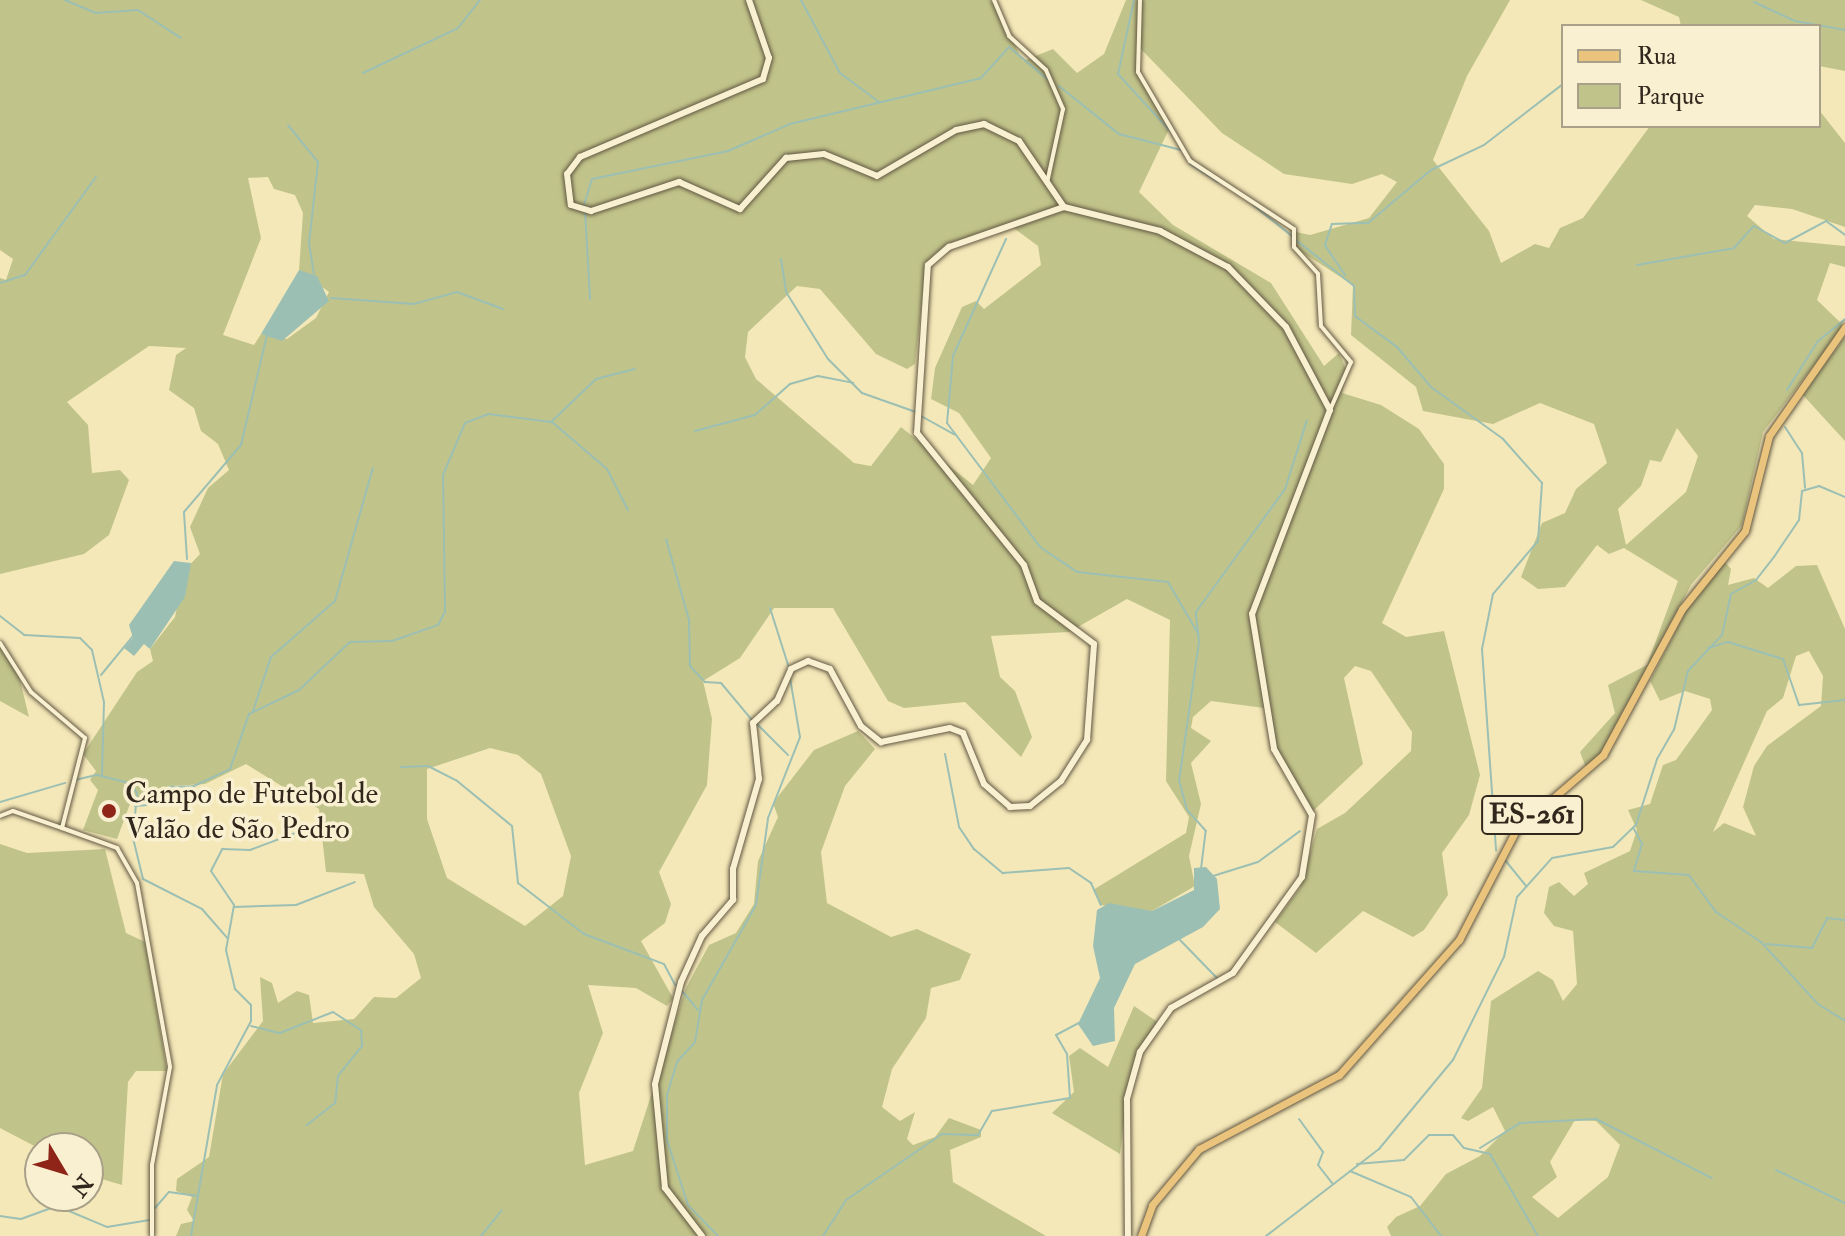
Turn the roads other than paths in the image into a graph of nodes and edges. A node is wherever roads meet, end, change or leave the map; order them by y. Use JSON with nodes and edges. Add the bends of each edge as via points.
{"nodes":[{"id":1,"x":749,"y":0,"type":"edge"},
{"id":2,"x":994,"y":0,"type":"edge"},
{"id":3,"x":1140,"y":0,"type":"edge"},
{"id":4,"x":1047,"y":185,"type":"junction"},
{"id":5,"x":1064,"y":207,"type":"junction"},
{"id":6,"x":1845,"y":327,"type":"edge"},
{"id":7,"x":1330,"y":410,"type":"junction"},
{"id":8,"x":0,"y":643,"type":"edge"},
{"id":9,"x":0,"y":816,"type":"edge"},
{"id":10,"x":62,"y":828,"type":"junction"},
{"id":11,"x":152,"y":1236,"type":"edge"},
{"id":12,"x":702,"y":1236,"type":"edge"},
{"id":13,"x":1128,"y":1236,"type":"edge"},
{"id":14,"x":1141,"y":1236,"type":"edge"}],
"edges":[{"from":1,"to":4,"type":"street","via":[[769,58],[763,79],[580,157],[567,174],[571,205],[591,211],[679,182],[740,209],[786,158],[824,154],[877,176],[970,124],[1013,135]]},
{"from":2,"to":4,"type":"street","via":[[1009,36],[1046,70],[1063,109]]},
{"from":3,"to":7,"type":"street","via":[[1138,72],[1190,161],[1294,229],[1294,247],[1318,274],[1321,326],[1351,362]]},
{"from":4,"to":5,"type":"street"},
{"from":5,"to":7,"type":"street","via":[[1160,231],[1228,267],[1286,327]]},
{"from":5,"to":12,"type":"street","via":[[949,247],[928,265],[917,433],[1024,565],[1037,601],[1094,644],[1087,740],[1061,781],[1030,806],[1010,807],[984,784],[963,733],[950,728],[881,742],[861,726],[830,669],[808,661],[791,669],[777,701],[753,723],[759,779],[733,869],[733,900],[702,936],[681,982],[655,1084],[665,1188]]},
{"from":6,"to":14,"type":"main road","number":"ES-261","via":[[1769,436],[1745,531],[1682,609],[1603,755],[1516,830],[1459,940],[1339,1075],[1199,1149],[1152,1205]]},
{"from":7,"to":13,"type":"street","via":[[1252,614],[1274,749],[1312,815],[1302,877],[1233,973],[1178,1002],[1140,1052],[1127,1099]]},
{"from":8,"to":10,"type":"street","via":[[31,692],[85,738]]},
{"from":9,"to":10,"type":"street","via":[[13,811]]},
{"from":10,"to":11,"type":"street","via":[[117,848],[137,883],[170,1067],[152,1165]]}]}
